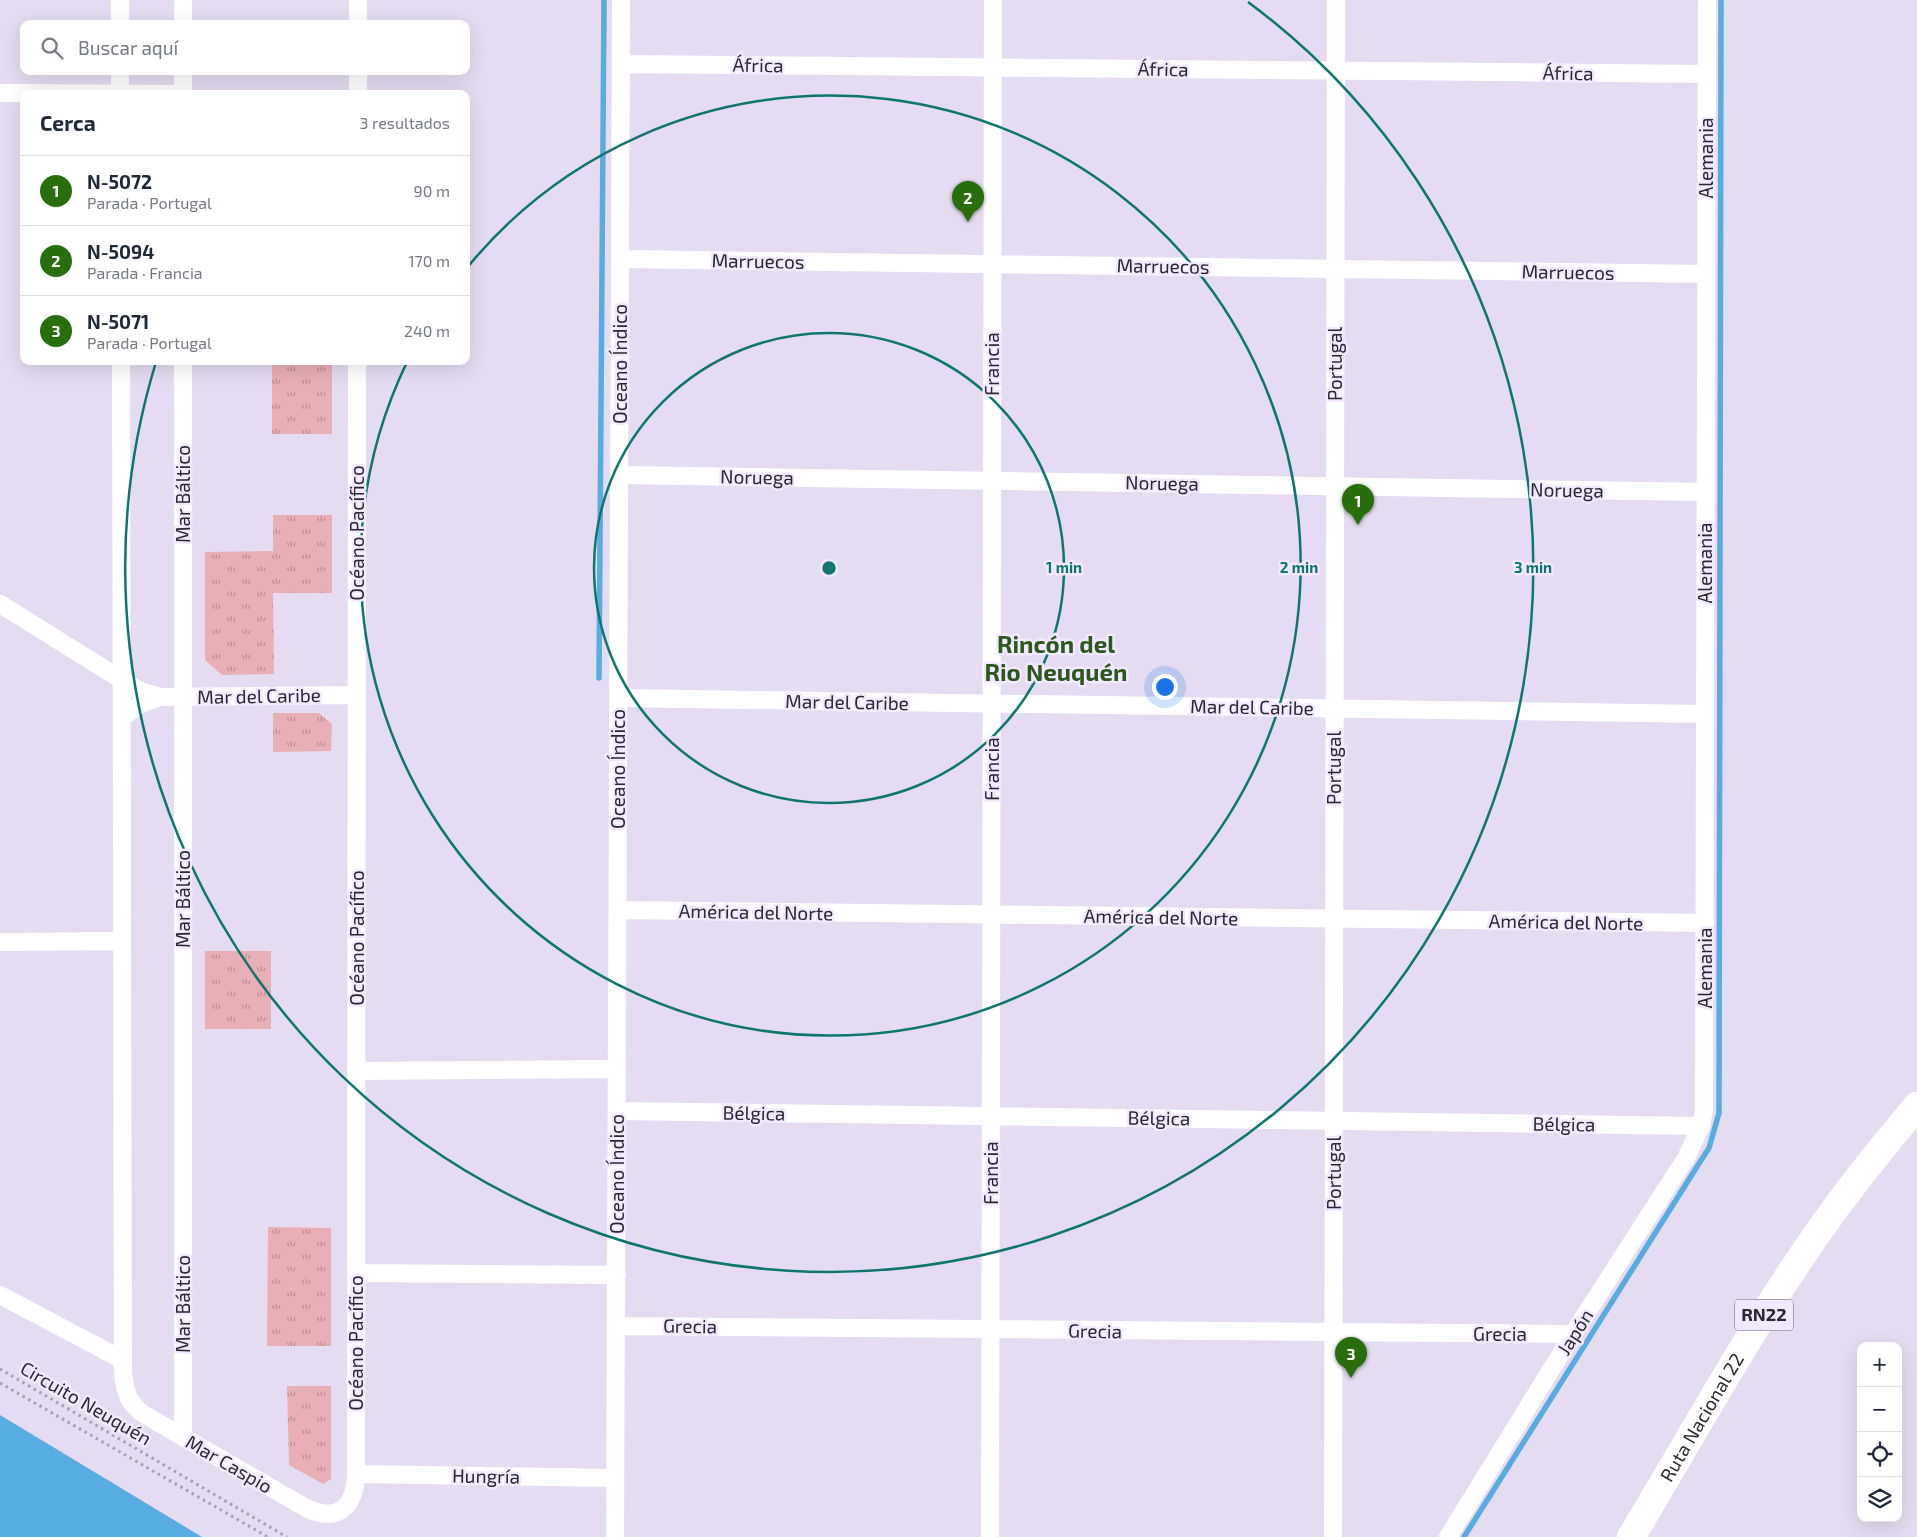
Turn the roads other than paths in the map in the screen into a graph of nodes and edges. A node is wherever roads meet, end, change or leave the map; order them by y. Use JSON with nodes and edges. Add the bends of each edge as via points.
{"nodes":[{"id":1,"x":120,"y":0,"type":"edge"},
{"id":2,"x":183,"y":0,"type":"edge"},
{"id":3,"x":358,"y":0,"type":"edge"},
{"id":4,"x":621,"y":0,"type":"edge"},
{"id":5,"x":993,"y":0,"type":"edge"},
{"id":6,"x":1336,"y":0,"type":"edge"},
{"id":7,"x":1706,"y":0,"type":"edge"},
{"id":8,"x":120,"y":20,"type":"edge"},
{"id":9,"x":183,"y":20,"type":"edge"},
{"id":10,"x":358,"y":20,"type":"edge"},
{"id":11,"x":621,"y":64,"type":"junction"},
{"id":12,"x":993,"y":68,"type":"junction"},
{"id":13,"x":1336,"y":71,"type":"junction"},
{"id":14,"x":1706,"y":74,"type":"junction"},
{"id":15,"x":120,"y":75,"type":"edge"},
{"id":16,"x":183,"y":75,"type":"edge"},
{"id":17,"x":358,"y":75,"type":"edge"},
{"id":18,"x":120,"y":90,"type":"edge"},
{"id":19,"x":183,"y":90,"type":"edge"},
{"id":20,"x":358,"y":90,"type":"edge"},
{"id":21,"x":0,"y":93,"type":"edge"},
{"id":22,"x":20,"y":93,"type":"edge"},
{"id":23,"x":620,"y":258,"type":"junction"},
{"id":24,"x":992,"y":264,"type":"junction"},
{"id":25,"x":1335,"y":269,"type":"junction"},
{"id":26,"x":1706,"y":274,"type":"junction"},
{"id":27,"x":121,"y":365,"type":"edge"},
{"id":28,"x":183,"y":365,"type":"edge"},
{"id":29,"x":358,"y":365,"type":"edge"},
{"id":30,"x":619,"y":475,"type":"junction"},
{"id":31,"x":992,"y":481,"type":"junction"},
{"id":32,"x":1335,"y":486,"type":"junction"},
{"id":33,"x":1706,"y":492,"type":"junction"},
{"id":34,"x":0,"y":604,"type":"edge"},
{"id":35,"x":121,"y":680,"type":"junction"},
{"id":36,"x":357,"y":695,"type":"junction"},
{"id":37,"x":160,"y":697,"type":"junction"},
{"id":38,"x":183,"y":697,"type":"junction"},
{"id":39,"x":618,"y":698,"type":"junction"},
{"id":40,"x":992,"y":704,"type":"junction"},
{"id":41,"x":1334,"y":708,"type":"junction"},
{"id":42,"x":1705,"y":714,"type":"junction"},
{"id":43,"x":122,"y":718,"type":"junction"},
{"id":44,"x":618,"y":910,"type":"junction"},
{"id":45,"x":991,"y":915,"type":"junction"},
{"id":46,"x":1334,"y":919,"type":"junction"},
{"id":47,"x":1704,"y":923,"type":"junction"},
{"id":48,"x":122,"y":941,"type":"junction"},
{"id":49,"x":0,"y":942,"type":"edge"},
{"id":50,"x":618,"y":1069,"type":"junction"},
{"id":51,"x":356,"y":1071,"type":"junction"},
{"id":52,"x":1917,"y":1106,"type":"edge"},
{"id":53,"x":618,"y":1111,"type":"junction"},
{"id":54,"x":991,"y":1116,"type":"junction"},
{"id":55,"x":1334,"y":1121,"type":"junction"},
{"id":56,"x":1701,"y":1126,"type":"junction"},
{"id":57,"x":356,"y":1273,"type":"junction"},
{"id":58,"x":617,"y":1275,"type":"junction"},
{"id":59,"x":0,"y":1295,"type":"edge"},
{"id":60,"x":617,"y":1326,"type":"junction"},
{"id":61,"x":990,"y":1330,"type":"junction"},
{"id":62,"x":1333,"y":1333,"type":"junction"},
{"id":63,"x":1573,"y":1334,"type":"junction"},
{"id":64,"x":123,"y":1360,"type":"junction"},
{"id":65,"x":183,"y":1437,"type":"junction"},
{"id":66,"x":356,"y":1474,"type":"junction"},
{"id":67,"x":616,"y":1478,"type":"junction"},
{"id":68,"x":341,"y":1510,"type":"joint"},
{"id":69,"x":616,"y":1537,"type":"edge"},
{"id":70,"x":990,"y":1537,"type":"edge"},
{"id":71,"x":1333,"y":1537,"type":"edge"},
{"id":72,"x":1448,"y":1537,"type":"edge"},
{"id":73,"x":1631,"y":1537,"type":"edge"}],
"edges":[{"from":1,"to":8,"type":"street"},
{"from":2,"to":9,"type":"street"},
{"from":3,"to":10,"type":"street"},
{"from":4,"to":11,"type":"street","name":"Oceano Índico"},
{"from":5,"to":12,"type":"street","name":"Francia"},
{"from":6,"to":13,"type":"street","name":"Portugal"},
{"from":7,"to":14,"type":"street","name":"Alemania"},
{"from":11,"to":12,"type":"street","name":"África"},
{"from":11,"to":23,"type":"street","name":"Oceano Índico"},
{"from":12,"to":13,"type":"street","name":"África"},
{"from":12,"to":24,"type":"street","name":"Francia"},
{"from":13,"to":14,"type":"street","name":"África"},
{"from":13,"to":25,"type":"street","name":"Portugal"},
{"from":14,"to":26,"type":"street","name":"Alemania"},
{"from":15,"to":18,"type":"street"},
{"from":16,"to":19,"type":"street"},
{"from":17,"to":20,"type":"street"},
{"from":21,"to":22,"type":"street"},
{"from":23,"to":24,"type":"street","name":"Marruecos"},
{"from":23,"to":30,"type":"street","name":"Oceano Índico"},
{"from":24,"to":25,"type":"street","name":"Marruecos"},
{"from":24,"to":31,"type":"street","name":"Francia"},
{"from":25,"to":26,"type":"street","name":"Marruecos"},
{"from":25,"to":32,"type":"street","name":"Portugal"},
{"from":26,"to":33,"type":"street","name":"Alemania"},
{"from":27,"to":35,"type":"street"},
{"from":28,"to":38,"type":"street","name":"Mar Báltico"},
{"from":29,"to":36,"type":"street","name":"Océano Pacífico"},
{"from":30,"to":31,"type":"street","name":"Noruega"},
{"from":30,"to":39,"type":"street","name":"Oceano Índico"},
{"from":31,"to":32,"type":"street","name":"Noruega"},
{"from":31,"to":40,"type":"street","name":"Francia"},
{"from":32,"to":33,"type":"street","name":"Noruega"},
{"from":32,"to":41,"type":"street","name":"Portugal"},
{"from":33,"to":42,"type":"street","name":"Alemania"},
{"from":34,"to":35,"type":"street","name":"Mar del Caribe"},
{"from":35,"to":37,"type":"street","name":"Mar del Caribe","via":[[144,693]]},
{"from":35,"to":43,"type":"street"},
{"from":36,"to":38,"type":"street","name":"Mar del Caribe"},
{"from":36,"to":51,"type":"street","name":"Océano Pacífico"},
{"from":37,"to":38,"type":"street","name":"Mar del Caribe"},
{"from":37,"to":43,"type":"street","name":"Mar del Caribe","via":[[140,704]]},
{"from":38,"to":65,"type":"street","name":"Mar Báltico"},
{"from":39,"to":40,"type":"street","name":"Mar del Caribe"},
{"from":39,"to":44,"type":"street","name":"Oceano Índico"},
{"from":40,"to":41,"type":"street","name":"Mar del Caribe"},
{"from":40,"to":45,"type":"street","name":"Francia"},
{"from":41,"to":42,"type":"street","name":"Mar del Caribe"},
{"from":41,"to":46,"type":"street","name":"Portugal"},
{"from":42,"to":47,"type":"street","name":"Alemania"},
{"from":43,"to":48,"type":"street"},
{"from":44,"to":45,"type":"street","name":"América del Norte"},
{"from":44,"to":50,"type":"street","name":"Oceano Índico"},
{"from":45,"to":46,"type":"street","name":"América del Norte"},
{"from":45,"to":54,"type":"street","name":"Francia"},
{"from":46,"to":47,"type":"street","name":"América del Norte"},
{"from":46,"to":55,"type":"street","name":"Portugal"},
{"from":47,"to":56,"type":"street","name":"Alemania","via":[[1705,1094]]},
{"from":48,"to":49,"type":"street"},
{"from":48,"to":64,"type":"street"},
{"from":50,"to":51,"type":"street"},
{"from":50,"to":53,"type":"street","name":"Oceano Índico"},
{"from":51,"to":57,"type":"street","name":"Océano Pacífico"},
{"from":52,"to":73,"type":"highway","name":"Ruta Nacional 22","number":"RN22","via":[[1844,1196],[1807,1248]]},
{"from":53,"to":54,"type":"street","name":"Bélgica"},
{"from":53,"to":58,"type":"street","name":"Oceano Índico"},
{"from":54,"to":55,"type":"street","name":"Bélgica"},
{"from":54,"to":61,"type":"street","name":"Francia"},
{"from":55,"to":56,"type":"street","name":"Bélgica"},
{"from":55,"to":62,"type":"street","name":"Portugal"},
{"from":56,"to":63,"type":"street","name":"Japón","via":[[1686,1158]]},
{"from":57,"to":58,"type":"street"},
{"from":57,"to":66,"type":"street","name":"Océano Pacífico"},
{"from":58,"to":60,"type":"street","name":"Oceano Índico"},
{"from":59,"to":64,"type":"street"},
{"from":60,"to":61,"type":"street","name":"Grecia"},
{"from":60,"to":67,"type":"street","name":"Oceano Índico"},
{"from":61,"to":62,"type":"street","name":"Grecia"},
{"from":61,"to":70,"type":"street","name":"Francia"},
{"from":62,"to":63,"type":"street","name":"Grecia"},
{"from":62,"to":71,"type":"street","name":"Portugal"},
{"from":63,"to":72,"type":"street","name":"Japón"},
{"from":64,"to":65,"type":"street","name":"Mar Caspio","via":[[126,1395],[130,1403]]},
{"from":65,"to":68,"type":"street","name":"Mar Caspio","via":[[313,1511],[328,1514]]},
{"from":66,"to":67,"type":"street","name":"Hungría"},
{"from":66,"to":68,"type":"street","name":"Océano Pacífico","via":[[354,1496]]},
{"from":67,"to":69,"type":"street","name":"Oceano Índico"}]}
